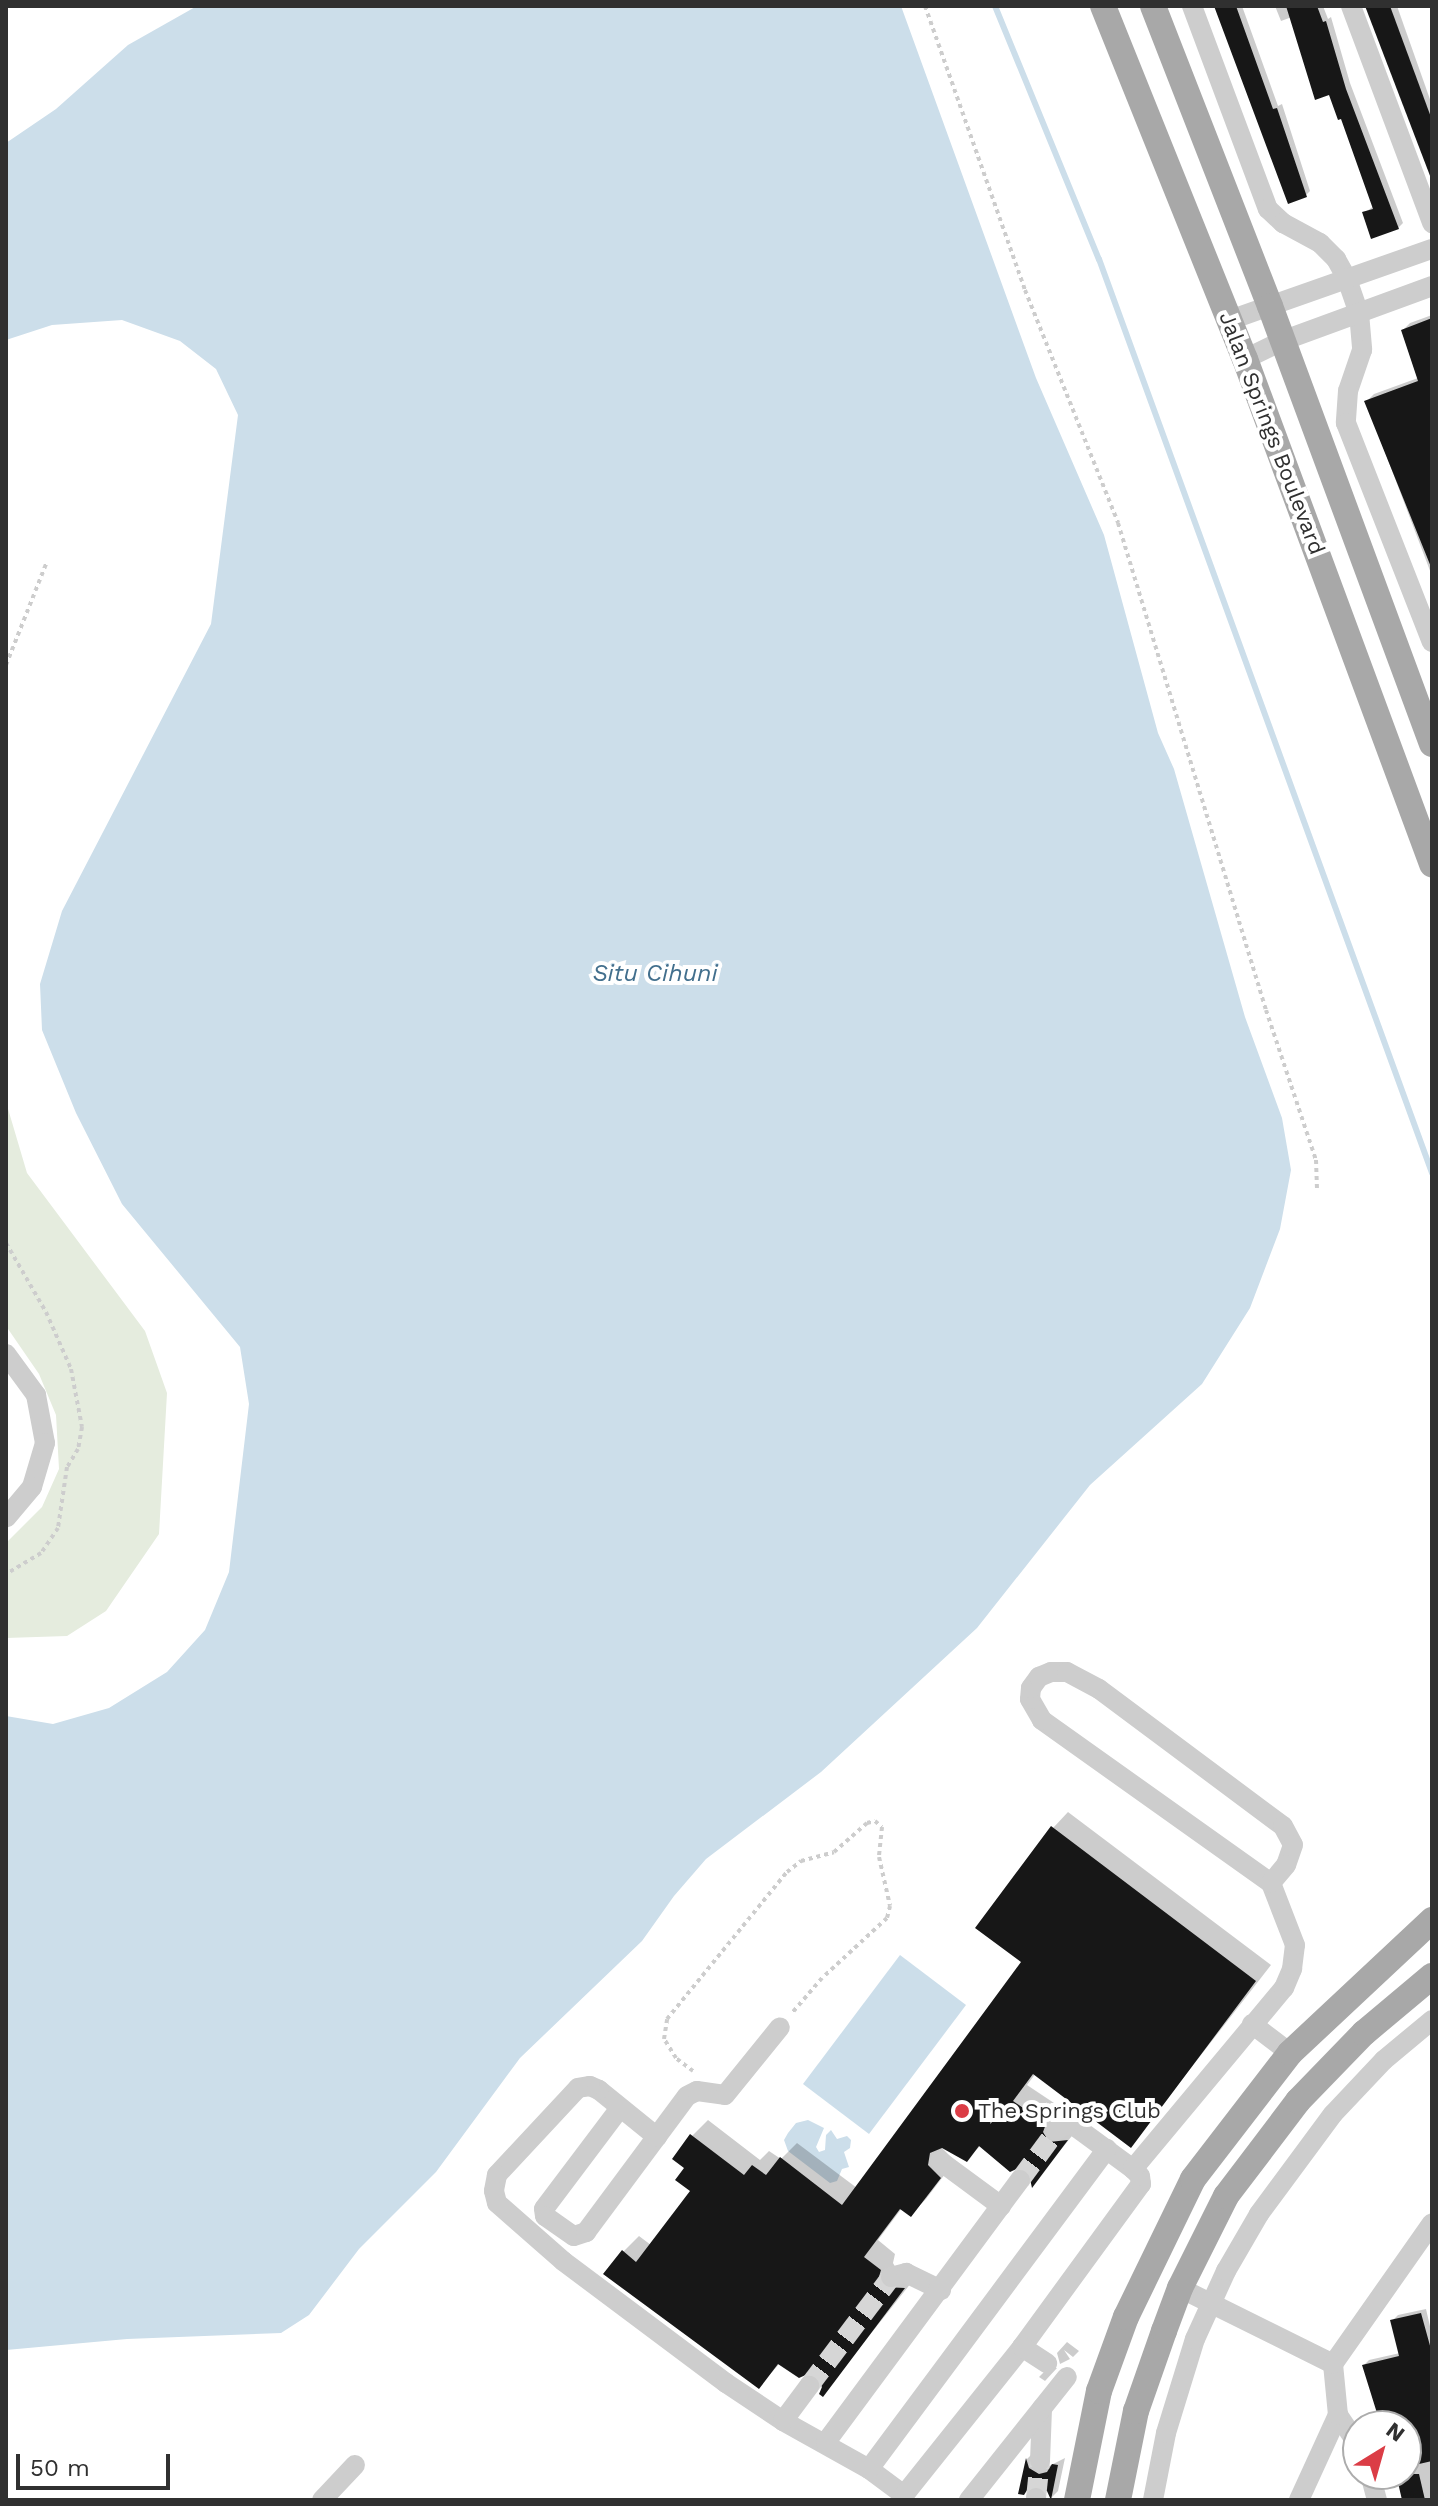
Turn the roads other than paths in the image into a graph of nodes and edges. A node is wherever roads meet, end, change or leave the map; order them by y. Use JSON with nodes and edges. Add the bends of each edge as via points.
{"nodes":[{"id":1,"x":1103,"y":6,"type":"edge"},
{"id":2,"x":1153,"y":6,"type":"edge"},
{"id":3,"x":1192,"y":6,"type":"edge"},
{"id":4,"x":1351,"y":6,"type":"edge"},
{"id":5,"x":1432,"y":223,"type":"edge"},
{"id":6,"x":1432,"y":249,"type":"edge"},
{"id":7,"x":1347,"y":279,"type":"junction"},
{"id":8,"x":1432,"y":286,"type":"edge"},
{"id":9,"x":1270,"y":306,"type":"junction"},
{"id":10,"x":1359,"y":313,"type":"junction"},
{"id":11,"x":1230,"y":320,"type":"junction"},
{"id":12,"x":1282,"y":341,"type":"junction"},
{"id":13,"x":1245,"y":359,"type":"junction"},
{"id":14,"x":1432,"y":642,"type":"edge"},
{"id":15,"x":1432,"y":744,"type":"edge"},
{"id":16,"x":1432,"y":864,"type":"edge"},
{"id":17,"x":6,"y":1354,"type":"edge"},
{"id":18,"x":6,"y":1518,"type":"edge"},
{"id":19,"x":1271,"y":1883,"type":"junction"},
{"id":20,"x":1432,"y":1920,"type":"edge"},
{"id":21,"x":1432,"y":1976,"type":"edge"},
{"id":22,"x":1432,"y":2020,"type":"edge"},
{"id":23,"x":1252,"y":2024,"type":"junction"},
{"id":24,"x":780,"y":2027,"type":"road end"},
{"id":25,"x":1290,"y":2053,"type":"junction"},
{"id":26,"x":620,"y":2108,"type":"junction"},
{"id":27,"x":1056,"y":2131,"type":"dead end"},
{"id":28,"x":657,"y":2137,"type":"junction"},
{"id":29,"x":1107,"y":2149,"type":"junction"},
{"id":30,"x":940,"y":2161,"type":"dead end"},
{"id":31,"x":1133,"y":2169,"type":"junction"},
{"id":32,"x":1020,"y":2180,"type":"tunnel mouth"},
{"id":33,"x":1001,"y":2206,"type":"junction"},
{"id":34,"x":1432,"y":2223,"type":"edge"},
{"id":35,"x":891,"y":2277,"type":"dead end"},
{"id":36,"x":1180,"y":2288,"type":"junction"},
{"id":37,"x":941,"y":2290,"type":"junction"},
{"id":38,"x":1210,"y":2303,"type":"junction"},
{"id":39,"x":1022,"y":2347,"type":"junction"},
{"id":40,"x":1333,"y":2364,"type":"junction"},
{"id":41,"x":1059,"y":2371,"type":"junction"},
{"id":42,"x":809,"y":2386,"type":"tunnel mouth"},
{"id":43,"x":1099,"y":2391,"type":"junction"},
{"id":44,"x":1042,"y":2408,"type":"junction"},
{"id":45,"x":1338,"y":2415,"type":"junction"},
{"id":46,"x":783,"y":2421,"type":"junction"},
{"id":47,"x":1342,"y":2421,"type":"edge"},
{"id":48,"x":826,"y":2442,"type":"junction"},
{"id":49,"x":1040,"y":2461,"type":"tunnel mouth"},
{"id":50,"x":355,"y":2465,"type":"dead end"},
{"id":51,"x":869,"y":2469,"type":"junction"},
{"id":52,"x":908,"y":2498,"type":"edge"},
{"id":53,"x":322,"y":2500,"type":"edge"},
{"id":54,"x":969,"y":2500,"type":"edge"},
{"id":55,"x":1077,"y":2500,"type":"edge"},
{"id":56,"x":1118,"y":2500,"type":"edge"},
{"id":57,"x":1153,"y":2500,"type":"edge"},
{"id":58,"x":1299,"y":2500,"type":"edge"}],
"edges":[{"from":1,"to":11,"type":"main road","name":"Jalan Springs Boulevard"},
{"from":2,"to":9,"type":"main road","name":"Jalan Springs Boulevard"},
{"from":3,"to":7,"type":"street","via":[[1268,209],[1320,243]]},
{"from":4,"to":5,"type":"street"},
{"from":6,"to":7,"type":"street"},
{"from":7,"to":9,"type":"street"},
{"from":7,"to":10,"type":"street"},
{"from":8,"to":10,"type":"street"},
{"from":9,"to":11,"type":"street"},
{"from":9,"to":12,"type":"main road","name":"Jalan Springs Boulevard"},
{"from":10,"to":12,"type":"street"},
{"from":10,"to":14,"type":"street","via":[[1362,350],[1348,391],[1346,423]]},
{"from":11,"to":13,"type":"main road","name":"Jalan Springs Boulevard"},
{"from":12,"to":13,"type":"street"},
{"from":12,"to":15,"type":"main road","name":"Jalan Springs Boulevard"},
{"from":13,"to":16,"type":"main road","name":"Jalan Springs Boulevard"},
{"from":17,"to":18,"type":"street","via":[[36,1395],[45,1443],[32,1487]]},
{"from":19,"to":19,"type":"street","via":[[1042,1720],[1030,1699],[1039,1677],[1067,1672],[1099,1689],[1283,1826],[1293,1845]]},
{"from":19,"to":23,"type":"street","via":[[1295,1945],[1284,1988]]},
{"from":20,"to":25,"type":"main road"},
{"from":21,"to":36,"type":"main road","via":[[1364,2033],[1298,2101],[1226,2196]]},
{"from":22,"to":38,"type":"street","via":[[1384,2060],[1333,2114],[1259,2214]]},
{"from":23,"to":25,"type":"street"},
{"from":23,"to":31,"type":"street"},
{"from":24,"to":28,"type":"street","via":[[725,2095],[691,2093]]},
{"from":25,"to":43,"type":"main road","via":[[1193,2179],[1126,2317]]},
{"from":26,"to":28,"type":"street"},
{"from":26,"to":28,"type":"street","via":[[544,2209],[545,2216],[566,2232],[586,2232]]},
{"from":26,"to":46,"type":"street","via":[[599,2090],[578,2088],[497,2175],[497,2203],[563,2261]]},
{"from":27,"to":29,"type":"street","via":[[1073,2125]]},
{"from":29,"to":31,"type":"street"},
{"from":29,"to":51,"type":"street"},
{"from":30,"to":33,"type":"street"},
{"from":31,"to":39,"type":"street","via":[[1141,2184]]},
{"from":32,"to":33,"type":"street"},
{"from":33,"to":37,"type":"street"},
{"from":34,"to":40,"type":"street"},
{"from":35,"to":37,"type":"street","via":[[906,2273]]},
{"from":36,"to":38,"type":"street"},
{"from":36,"to":56,"type":"main road","via":[[1136,2411]]},
{"from":37,"to":48,"type":"street"},
{"from":38,"to":40,"type":"street"},
{"from":38,"to":57,"type":"street","via":[[1166,2433]]},
{"from":39,"to":41,"type":"street"},
{"from":39,"to":52,"type":"street"},
{"from":40,"to":45,"type":"street"},
{"from":41,"to":43,"type":"street"},
{"from":41,"to":44,"type":"street"},
{"from":42,"to":46,"type":"street"},
{"from":43,"to":55,"type":"main road"},
{"from":44,"to":49,"type":"street"},
{"from":44,"to":54,"type":"street"},
{"from":45,"to":47,"type":"street"},
{"from":45,"to":58,"type":"street"},
{"from":46,"to":48,"type":"street"},
{"from":48,"to":51,"type":"street"},
{"from":50,"to":53,"type":"street"},
{"from":51,"to":52,"type":"street"}]}
